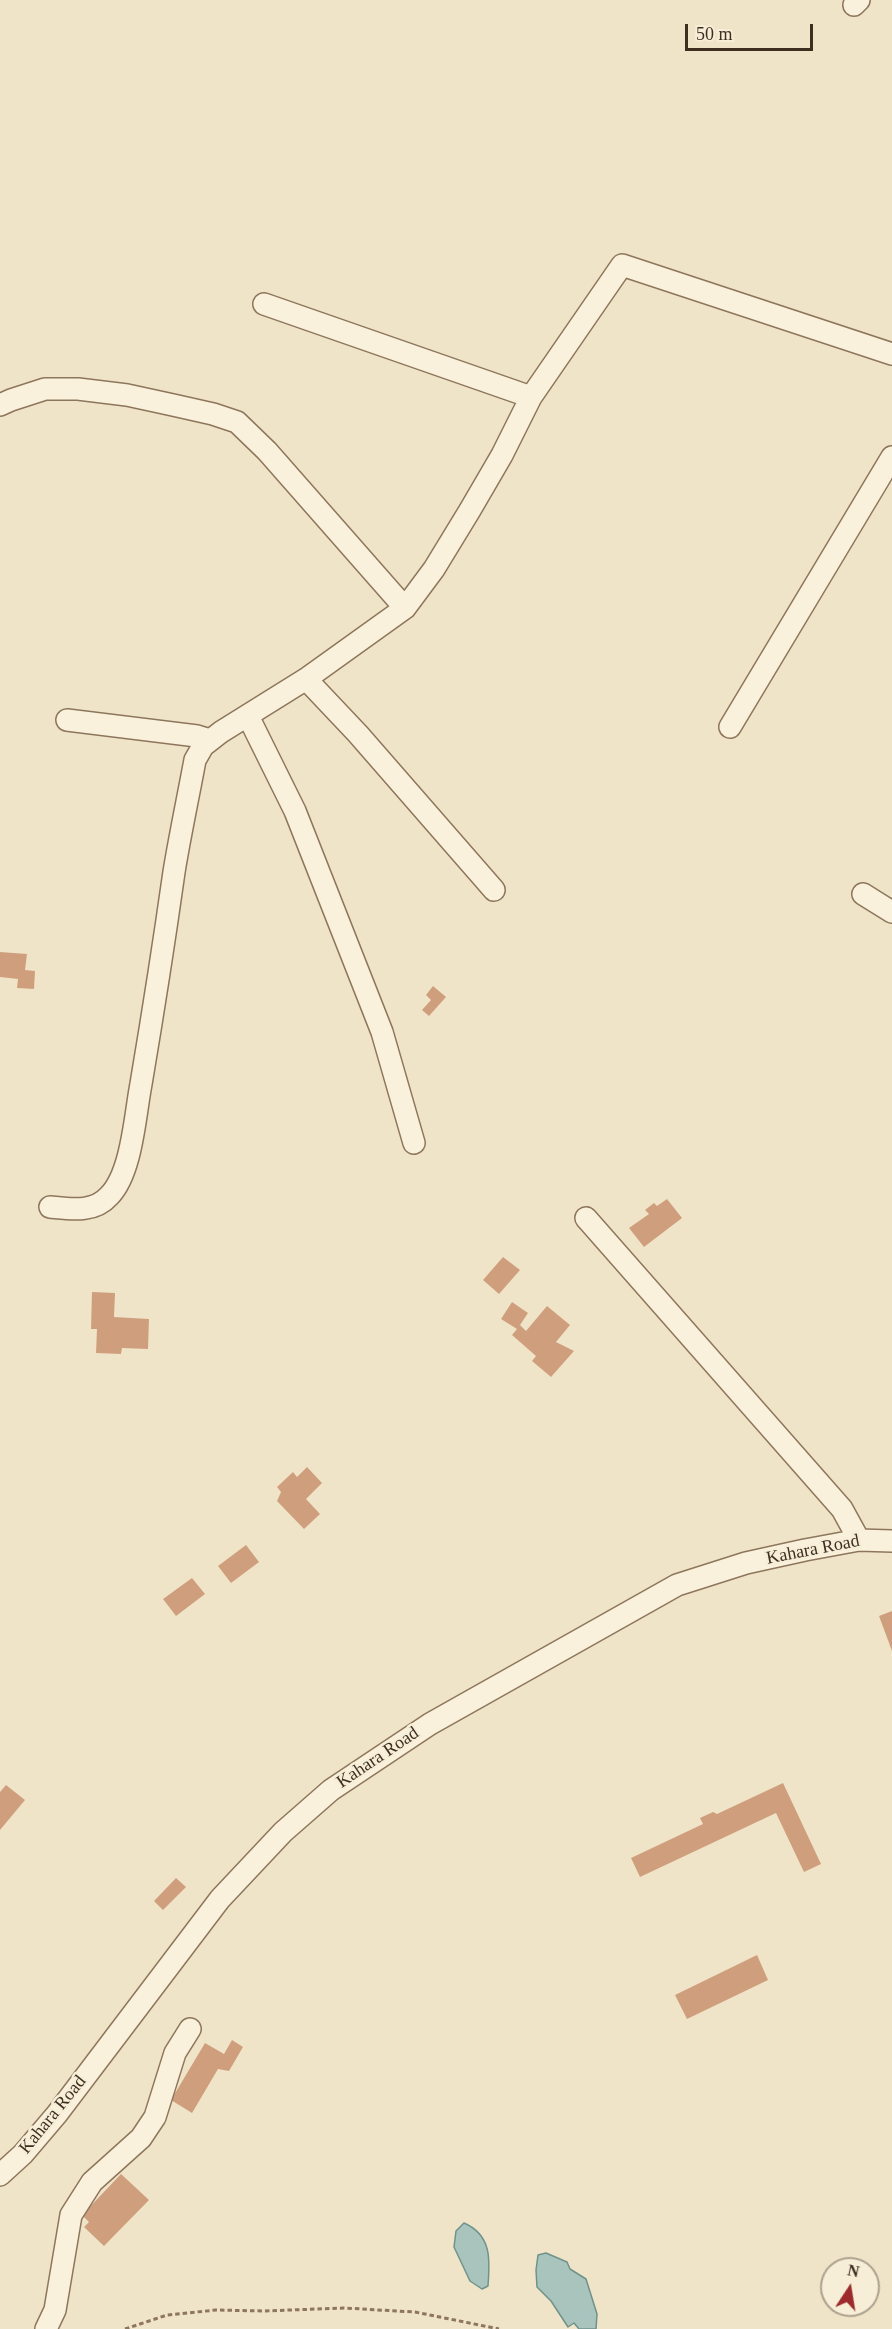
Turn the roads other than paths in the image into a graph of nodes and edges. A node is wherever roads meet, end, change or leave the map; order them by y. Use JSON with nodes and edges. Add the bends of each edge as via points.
{"nodes":[{"id":1,"x":264,"y":304,"type":"dead end"},
{"id":2,"x":892,"y":354,"type":"edge"},
{"id":3,"x":531,"y":397,"type":"junction"},
{"id":4,"x":0,"y":405,"type":"edge"},
{"id":5,"x":892,"y":457,"type":"edge"},
{"id":6,"x":405,"y":608,"type":"junction"},
{"id":7,"x":306,"y":679,"type":"junction"},
{"id":8,"x":248,"y":716,"type":"junction"},
{"id":9,"x":67,"y":720,"type":"dead end"},
{"id":10,"x":730,"y":727,"type":"dead end"},
{"id":11,"x":210,"y":740,"type":"junction"},
{"id":12,"x":494,"y":890,"type":"dead end"},
{"id":13,"x":863,"y":894,"type":"dead end"},
{"id":14,"x":892,"y":912,"type":"edge"},
{"id":15,"x":414,"y":1143,"type":"dead end"},
{"id":16,"x":50,"y":1207,"type":"dead end"},
{"id":17,"x":586,"y":1218,"type":"dead end"},
{"id":18,"x":859,"y":1540,"type":"junction"},
{"id":19,"x":892,"y":1541,"type":"edge"},
{"id":20,"x":190,"y":2029,"type":"dead end"},
{"id":21,"x":0,"y":2175,"type":"edge"},
{"id":22,"x":46,"y":2329,"type":"edge"}],
"edges":[{"from":1,"to":3,"type":"street"},
{"from":2,"to":3,"type":"street","via":[[622,265]]},
{"from":3,"to":6,"type":"street","via":[[470,510]]},
{"from":4,"to":6,"type":"street","via":[[45,389],[78,389],[127,395],[237,422]]},
{"from":5,"to":10,"type":"street"},
{"from":6,"to":7,"type":"street"},
{"from":7,"to":8,"type":"street"},
{"from":7,"to":12,"type":"street"},
{"from":8,"to":11,"type":"street"},
{"from":8,"to":15,"type":"street","via":[[295,811],[382,1032]]},
{"from":9,"to":11,"type":"street"},
{"from":11,"to":16,"type":"street","via":[[195,760],[121,1178],[98,1207]]},
{"from":13,"to":14,"type":"street"},
{"from":17,"to":18,"type":"street","via":[[842,1509]]},
{"from":18,"to":19,"type":"street","name":"Kahara Road"},
{"from":18,"to":21,"type":"street","name":"Kahara Road","via":[[746,1563],[677,1585],[430,1724],[331,1790],[283,1832],[220,1899],[57,2114]]},
{"from":20,"to":22,"type":"street","via":[[175,2053],[155,2117],[141,2138],[92,2182],[71,2215],[55,2310]]}]}
